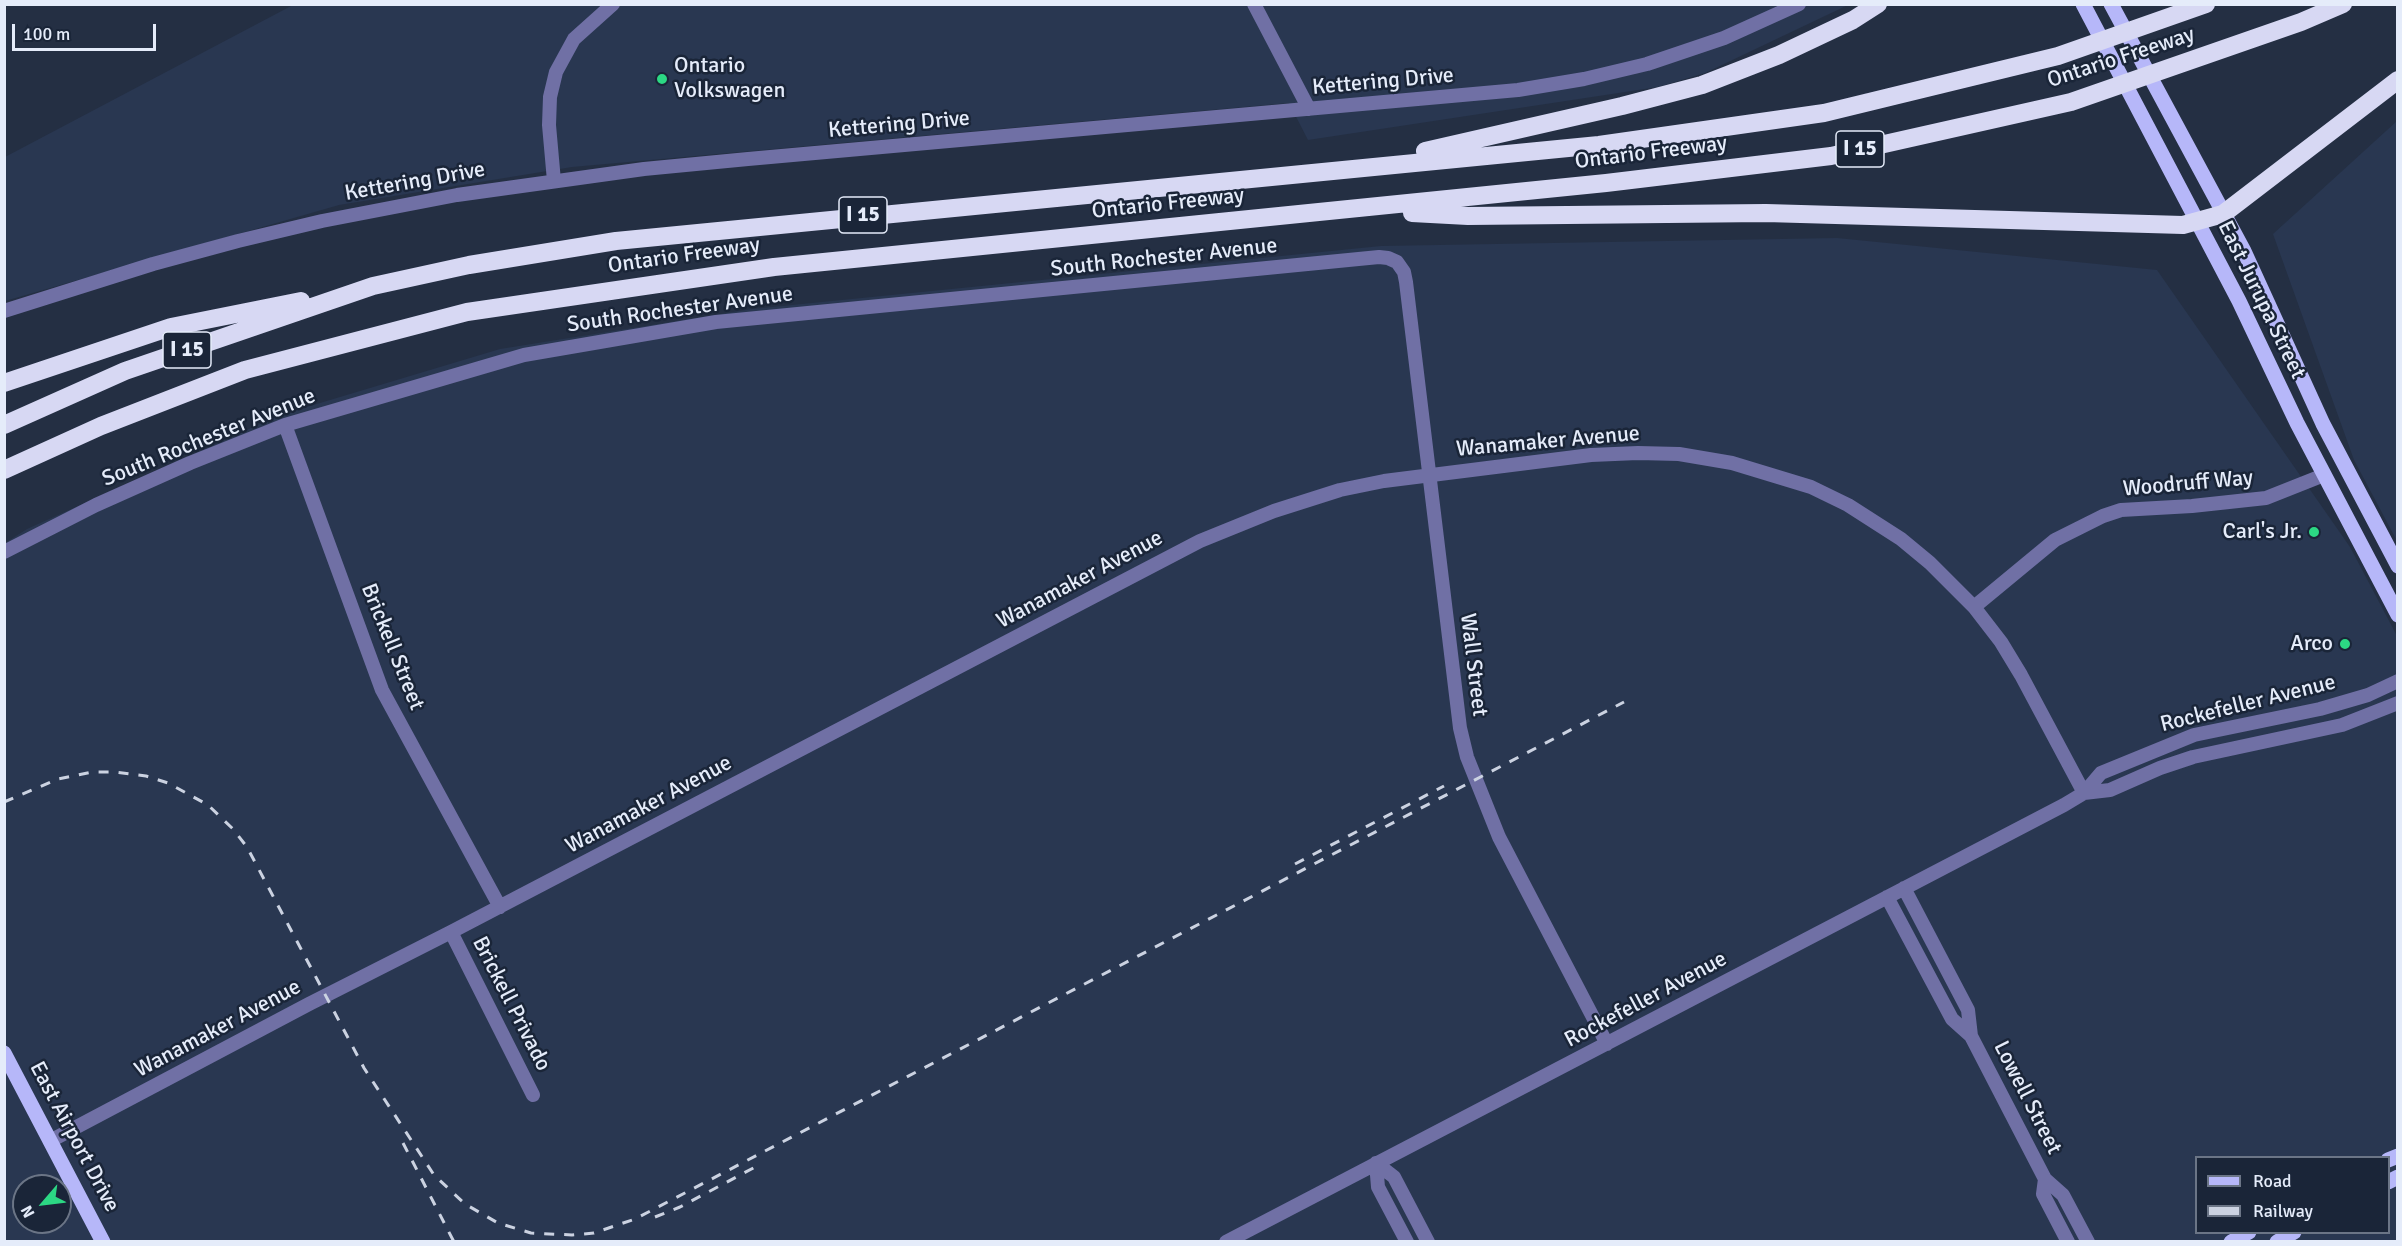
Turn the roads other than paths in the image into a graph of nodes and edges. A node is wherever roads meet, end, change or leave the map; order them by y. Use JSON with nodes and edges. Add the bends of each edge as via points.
{"nodes":[{"id":1,"x":613,"y":4,"type":"edge"},
{"id":2,"x":1254,"y":4,"type":"edge"},
{"id":3,"x":1799,"y":4,"type":"edge"},
{"id":4,"x":1878,"y":4,"type":"edge"},
{"id":5,"x":2083,"y":4,"type":"edge"},
{"id":6,"x":2111,"y":4,"type":"edge"},
{"id":7,"x":2206,"y":4,"type":"edge"},
{"id":8,"x":2343,"y":4,"type":"edge"},
{"id":9,"x":2397,"y":80,"type":"edge"},
{"id":10,"x":1309,"y":110,"type":"junction"},
{"id":11,"x":1356,"y":167,"type":"junction"},
{"id":12,"x":554,"y":181,"type":"junction"},
{"id":13,"x":1360,"y":209,"type":"junction"},
{"id":14,"x":2223,"y":214,"type":"junction"},
{"id":15,"x":2198,"y":223,"type":"junction"},
{"id":16,"x":1397,"y":262,"type":"joint"},
{"id":17,"x":373,"y":286,"type":"junction"},
{"id":18,"x":4,"y":311,"type":"edge"},
{"id":19,"x":4,"y":383,"type":"edge"},
{"id":20,"x":4,"y":424,"type":"edge"},
{"id":21,"x":285,"y":425,"type":"junction"},
{"id":22,"x":32,"y":457,"type":"junction"},
{"id":23,"x":4,"y":470,"type":"edge"},
{"id":24,"x":1428,"y":474,"type":"junction"},
{"id":25,"x":4,"y":475,"type":"edge"},
{"id":26,"x":2324,"y":476,"type":"junction"},
{"id":27,"x":4,"y":552,"type":"edge"},
{"id":28,"x":2397,"y":566,"type":"edge"},
{"id":29,"x":1974,"y":607,"type":"junction"},
{"id":30,"x":2397,"y":615,"type":"edge"},
{"id":31,"x":2397,"y":681,"type":"edge"},
{"id":32,"x":2397,"y":703,"type":"edge"},
{"id":33,"x":2084,"y":794,"type":"junction"},
{"id":34,"x":1905,"y":888,"type":"junction"},
{"id":35,"x":1887,"y":897,"type":"junction"},
{"id":36,"x":500,"y":907,"type":"junction"},
{"id":37,"x":451,"y":932,"type":"junction"},
{"id":38,"x":1971,"y":1036,"type":"junction"},
{"id":39,"x":1607,"y":1044,"type":"junction"},
{"id":40,"x":4,"y":1053,"type":"edge"},
{"id":41,"x":533,"y":1095,"type":"dead end"},
{"id":42,"x":50,"y":1141,"type":"junction"},
{"id":43,"x":1376,"y":1163,"type":"junction"},
{"id":44,"x":2045,"y":1179,"type":"junction"},
{"id":45,"x":2247,"y":1234,"type":"edge"},
{"id":46,"x":2292,"y":1234,"type":"edge"},
{"id":47,"x":103,"y":1242,"type":"edge"},
{"id":48,"x":1226,"y":1242,"type":"edge"},
{"id":49,"x":1407,"y":1242,"type":"edge"},
{"id":50,"x":1428,"y":1242,"type":"edge"},
{"id":51,"x":2068,"y":1242,"type":"edge"},
{"id":52,"x":2088,"y":1242,"type":"edge"},
{"id":53,"x":2231,"y":1242,"type":"edge"},
{"id":54,"x":2277,"y":1242,"type":"edge"}],
"edges":[{"from":1,"to":12,"type":"street","via":[[574,39],[556,72],[549,125]]},
{"from":2,"to":10,"type":"street"},
{"from":3,"to":10,"type":"street","name":"Kettering Drive","via":[[1724,38],[1647,64],[1584,79],[1518,90]]},
{"from":4,"to":11,"type":"highway","via":[[1779,55],[1702,85]]},
{"from":5,"to":15,"type":"main road","name":"East Jurupa Street"},
{"from":6,"to":14,"type":"main road","name":"East Jurupa Street"},
{"from":7,"to":11,"type":"highway","name":"Ontario Freeway","number":"I 15","via":[[2058,56],[1824,113],[1599,145]]},
{"from":8,"to":13,"type":"highway","name":"Ontario Freeway","number":"I 15","via":[[2071,102],[1831,156]]},
{"from":9,"to":14,"type":"highway"},
{"from":10,"to":12,"type":"street","name":"Kettering Drive","via":[[738,160]]},
{"from":11,"to":17,"type":"highway","name":"Ontario Freeway","number":"I 15","via":[[616,241],[469,265]]},
{"from":12,"to":18,"type":"street","name":"Kettering Drive","via":[[446,197],[290,228],[153,264]]},
{"from":13,"to":15,"type":"highway","via":[[1468,216],[1766,213]]},
{"from":13,"to":22,"type":"highway","name":"Ontario Freeway","number":"I 15","via":[[774,267],[467,312],[245,370]]},
{"from":14,"to":15,"type":"highway"},
{"from":14,"to":28,"type":"main road","name":"East Jurupa Street","via":[[2244,251],[2323,424]]},
{"from":15,"to":26,"type":"main road","name":"East Jurupa Street"},
{"from":16,"to":21,"type":"street","name":"South Rochester Avenue","via":[[1379,256],[716,322],[524,354]]},
{"from":16,"to":24,"type":"street","name":"Wall Street","via":[[1406,282]]},
{"from":17,"to":19,"type":"highway","via":[[171,327]]},
{"from":17,"to":20,"type":"highway","name":"Ontario Freeway","number":"I 15","via":[[125,371]]},
{"from":21,"to":27,"type":"street","name":"South Rochester Avenue","via":[[117,496]]},
{"from":21,"to":36,"type":"street","name":"Brickell Street","via":[[382,690]]},
{"from":22,"to":23,"type":"highway","name":"Ontario Freeway","number":"I 15"},
{"from":22,"to":25,"type":"highway"},
{"from":24,"to":29,"type":"street","name":"Wanamaker Avenue","via":[[1620,453],[1679,454],[1752,467],[1810,487],[1876,521],[1930,562]]},
{"from":24,"to":36,"type":"street","name":"Wanamaker Avenue","via":[[1340,490],[1264,514],[1200,541]]},
{"from":24,"to":39,"type":"street","name":"Wall Street","via":[[1467,757],[1499,837]]},
{"from":26,"to":29,"type":"street","name":"Woodruff Way","via":[[2266,498],[2121,510],[2103,516],[2055,540]]},
{"from":26,"to":30,"type":"main road","name":"East Jurupa Street"},
{"from":29,"to":33,"type":"street","name":"Wanamaker Avenue","via":[[2022,675]]},
{"from":31,"to":33,"type":"street","name":"Rockefeller Avenue","via":[[2368,695],[2320,709],[2166,744],[2101,773]]},
{"from":32,"to":33,"type":"street","name":"Rockefeller Avenue","via":[[2342,725],[2193,757],[2110,790]]},
{"from":33,"to":34,"type":"street","name":"Rockefeller Avenue"},
{"from":34,"to":35,"type":"street","name":"Rockefeller Avenue"},
{"from":34,"to":38,"type":"street","name":"Lowell Street","via":[[1968,1010]]},
{"from":35,"to":38,"type":"street","name":"Lowell Street","via":[[1952,1019]]},
{"from":35,"to":39,"type":"street","name":"Rockefeller Avenue"},
{"from":36,"to":37,"type":"street","name":"Wanamaker Avenue"},
{"from":37,"to":41,"type":"street","name":"Brickell Privado"},
{"from":37,"to":42,"type":"street","name":"Wanamaker Avenue"},
{"from":38,"to":44,"type":"street","name":"Lowell Street"},
{"from":39,"to":43,"type":"street","name":"Rockefeller Avenue"},
{"from":40,"to":42,"type":"main road","name":"East Airport Drive"},
{"from":42,"to":47,"type":"main road","name":"East Airport Drive"},
{"from":43,"to":48,"type":"street","name":"Rockefeller Avenue"},
{"from":43,"to":49,"type":"street","via":[[1378,1187]]},
{"from":43,"to":50,"type":"street","via":[[1394,1177]]},
{"from":44,"to":51,"type":"street","name":"Lowell Street","via":[[2043,1194]]},
{"from":44,"to":52,"type":"street","name":"Lowell Street","via":[[2063,1195]]},
{"from":45,"to":53,"type":"main road"},
{"from":46,"to":54,"type":"main road"}]}
